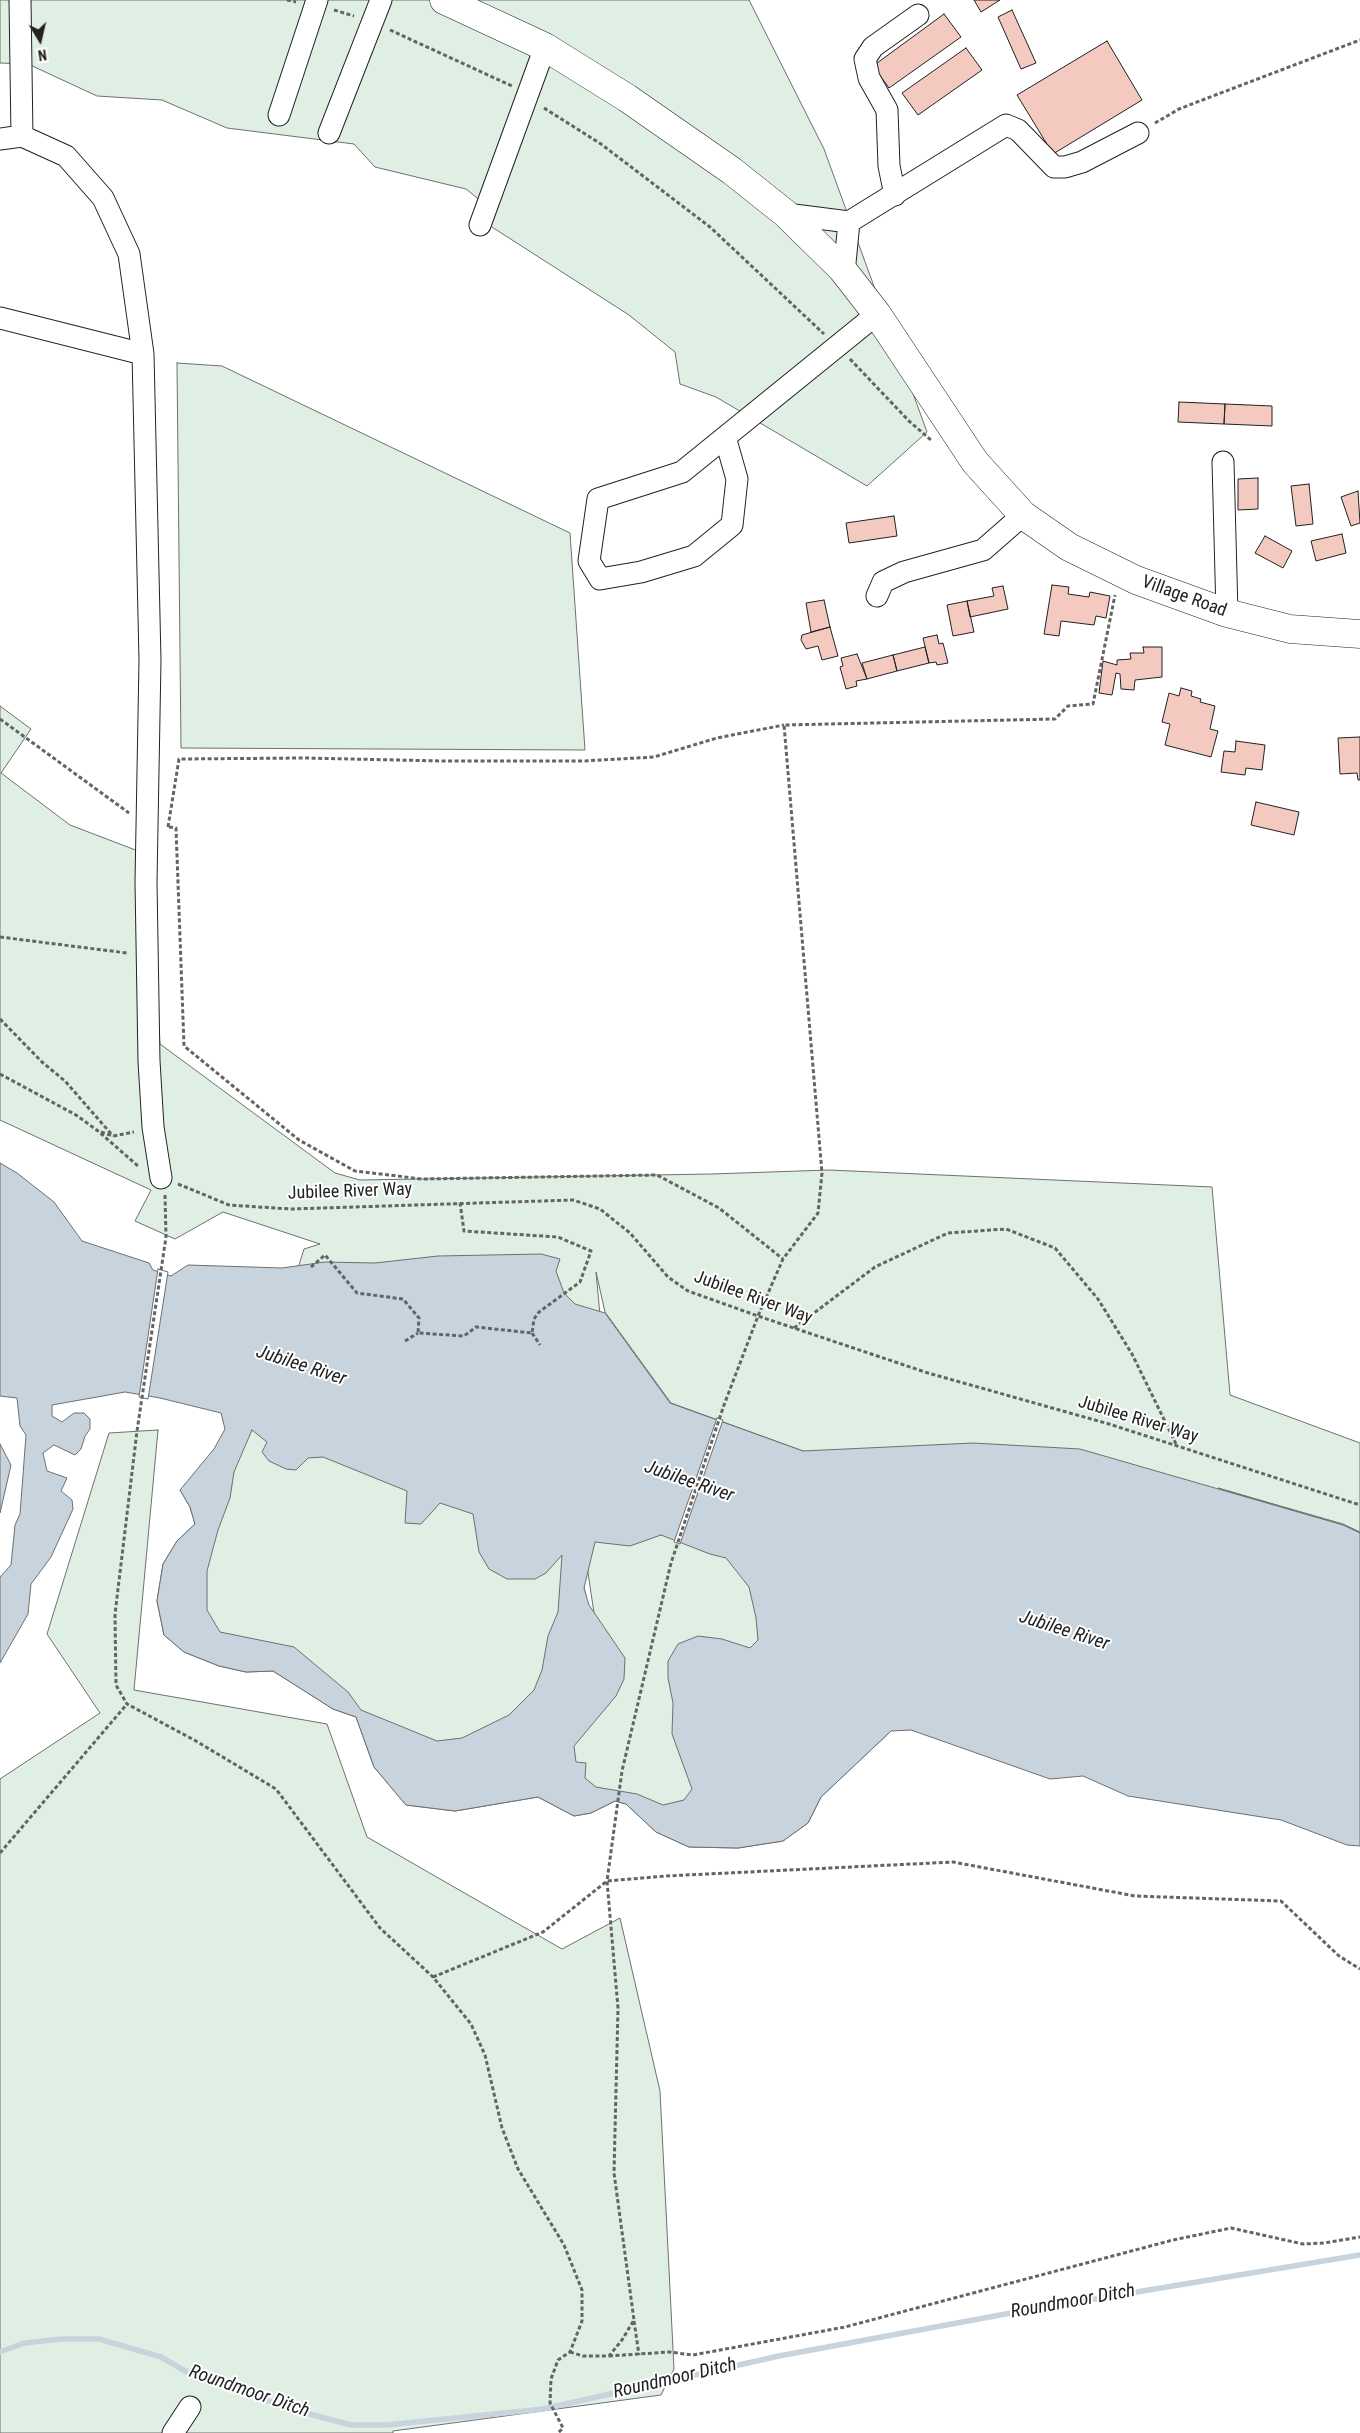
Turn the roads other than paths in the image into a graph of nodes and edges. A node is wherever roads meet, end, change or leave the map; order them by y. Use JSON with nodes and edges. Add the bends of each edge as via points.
{"nodes":[{"id":1,"x":20,"y":0,"type":"edge"},
{"id":2,"x":381,"y":0,"type":"edge"},
{"id":3,"x":444,"y":0,"type":"edge"},
{"id":4,"x":316,"y":3,"type":"edge"},
{"id":5,"x":918,"y":15,"type":"dead end"},
{"id":6,"x":545,"y":47,"type":"junction"},
{"id":7,"x":278,"y":115,"type":"dead end"},
{"id":8,"x":328,"y":133,"type":"dead end"},
{"id":9,"x":1138,"y":133,"type":"road end"},
{"id":10,"x":22,"y":136,"type":"junction"},
{"id":11,"x":0,"y":138,"type":"edge"},
{"id":12,"x":895,"y":195,"type":"junction"},
{"id":13,"x":786,"y":214,"type":"junction"},
{"id":14,"x":849,"y":222,"type":"junction"},
{"id":15,"x":480,"y":225,"type":"dead end"},
{"id":16,"x":844,"y":273,"type":"junction"},
{"id":17,"x":877,"y":314,"type":"junction"},
{"id":18,"x":0,"y":318,"type":"edge"},
{"id":19,"x":143,"y":354,"type":"junction"},
{"id":20,"x":725,"y":437,"type":"junction"},
{"id":21,"x":1222,"y":462,"type":"dead end"},
{"id":22,"x":1023,"y":515,"type":"junction"},
{"id":23,"x":877,"y":596,"type":"dead end"},
{"id":24,"x":1227,"y":613,"type":"junction"},
{"id":25,"x":1360,"y":634,"type":"edge"},
{"id":26,"x":161,"y":1178,"type":"road end"},
{"id":27,"x":190,"y":2407,"type":"dead end"},
{"id":28,"x":173,"y":2433,"type":"edge"}],
"edges":[{"from":1,"to":10,"type":"street"},
{"from":2,"to":8,"type":"street"},
{"from":3,"to":6,"type":"main road","name":"Village Road"},
{"from":4,"to":7,"type":"street"},
{"from":5,"to":12,"type":"street","via":[[872,47],[866,59],[869,78],[887,110],[889,166]]},
{"from":6,"to":13,"type":"main road","name":"Village Road","via":[[627,98],[732,171]]},
{"from":6,"to":15,"type":"street"},
{"from":9,"to":12,"type":"street","via":[[1082,162],[1065,167],[1054,166],[1018,130],[1006,125]]},
{"from":10,"to":11,"type":"street"},
{"from":10,"to":19,"type":"street","via":[[66,156],[103,198],[129,254]]},
{"from":12,"to":14,"type":"street"},
{"from":13,"to":14,"type":"street"},
{"from":13,"to":16,"type":"main road","name":"Village Road"},
{"from":14,"to":16,"type":"street"},
{"from":16,"to":17,"type":"main road","name":"Village Road"},
{"from":17,"to":20,"type":"street"},
{"from":17,"to":22,"type":"main road","name":"Village Road","via":[[975,462]]},
{"from":18,"to":19,"type":"street"},
{"from":19,"to":26,"type":"street","via":[[150,660],[148,1061]]},
{"from":20,"to":20,"type":"street","via":[[737,479],[732,525],[694,556],[641,572],[600,579],[589,561],[598,499],[682,472]]},
{"from":21,"to":24,"type":"street"},
{"from":22,"to":23,"type":"street","via":[[983,550],[904,572],[883,582]]},
{"from":22,"to":24,"type":"main road","name":"Village Road","via":[[1070,547],[1136,580]]},
{"from":24,"to":25,"type":"main road","name":"Village Road","via":[[1290,629]]},
{"from":27,"to":28,"type":"street"}]}
